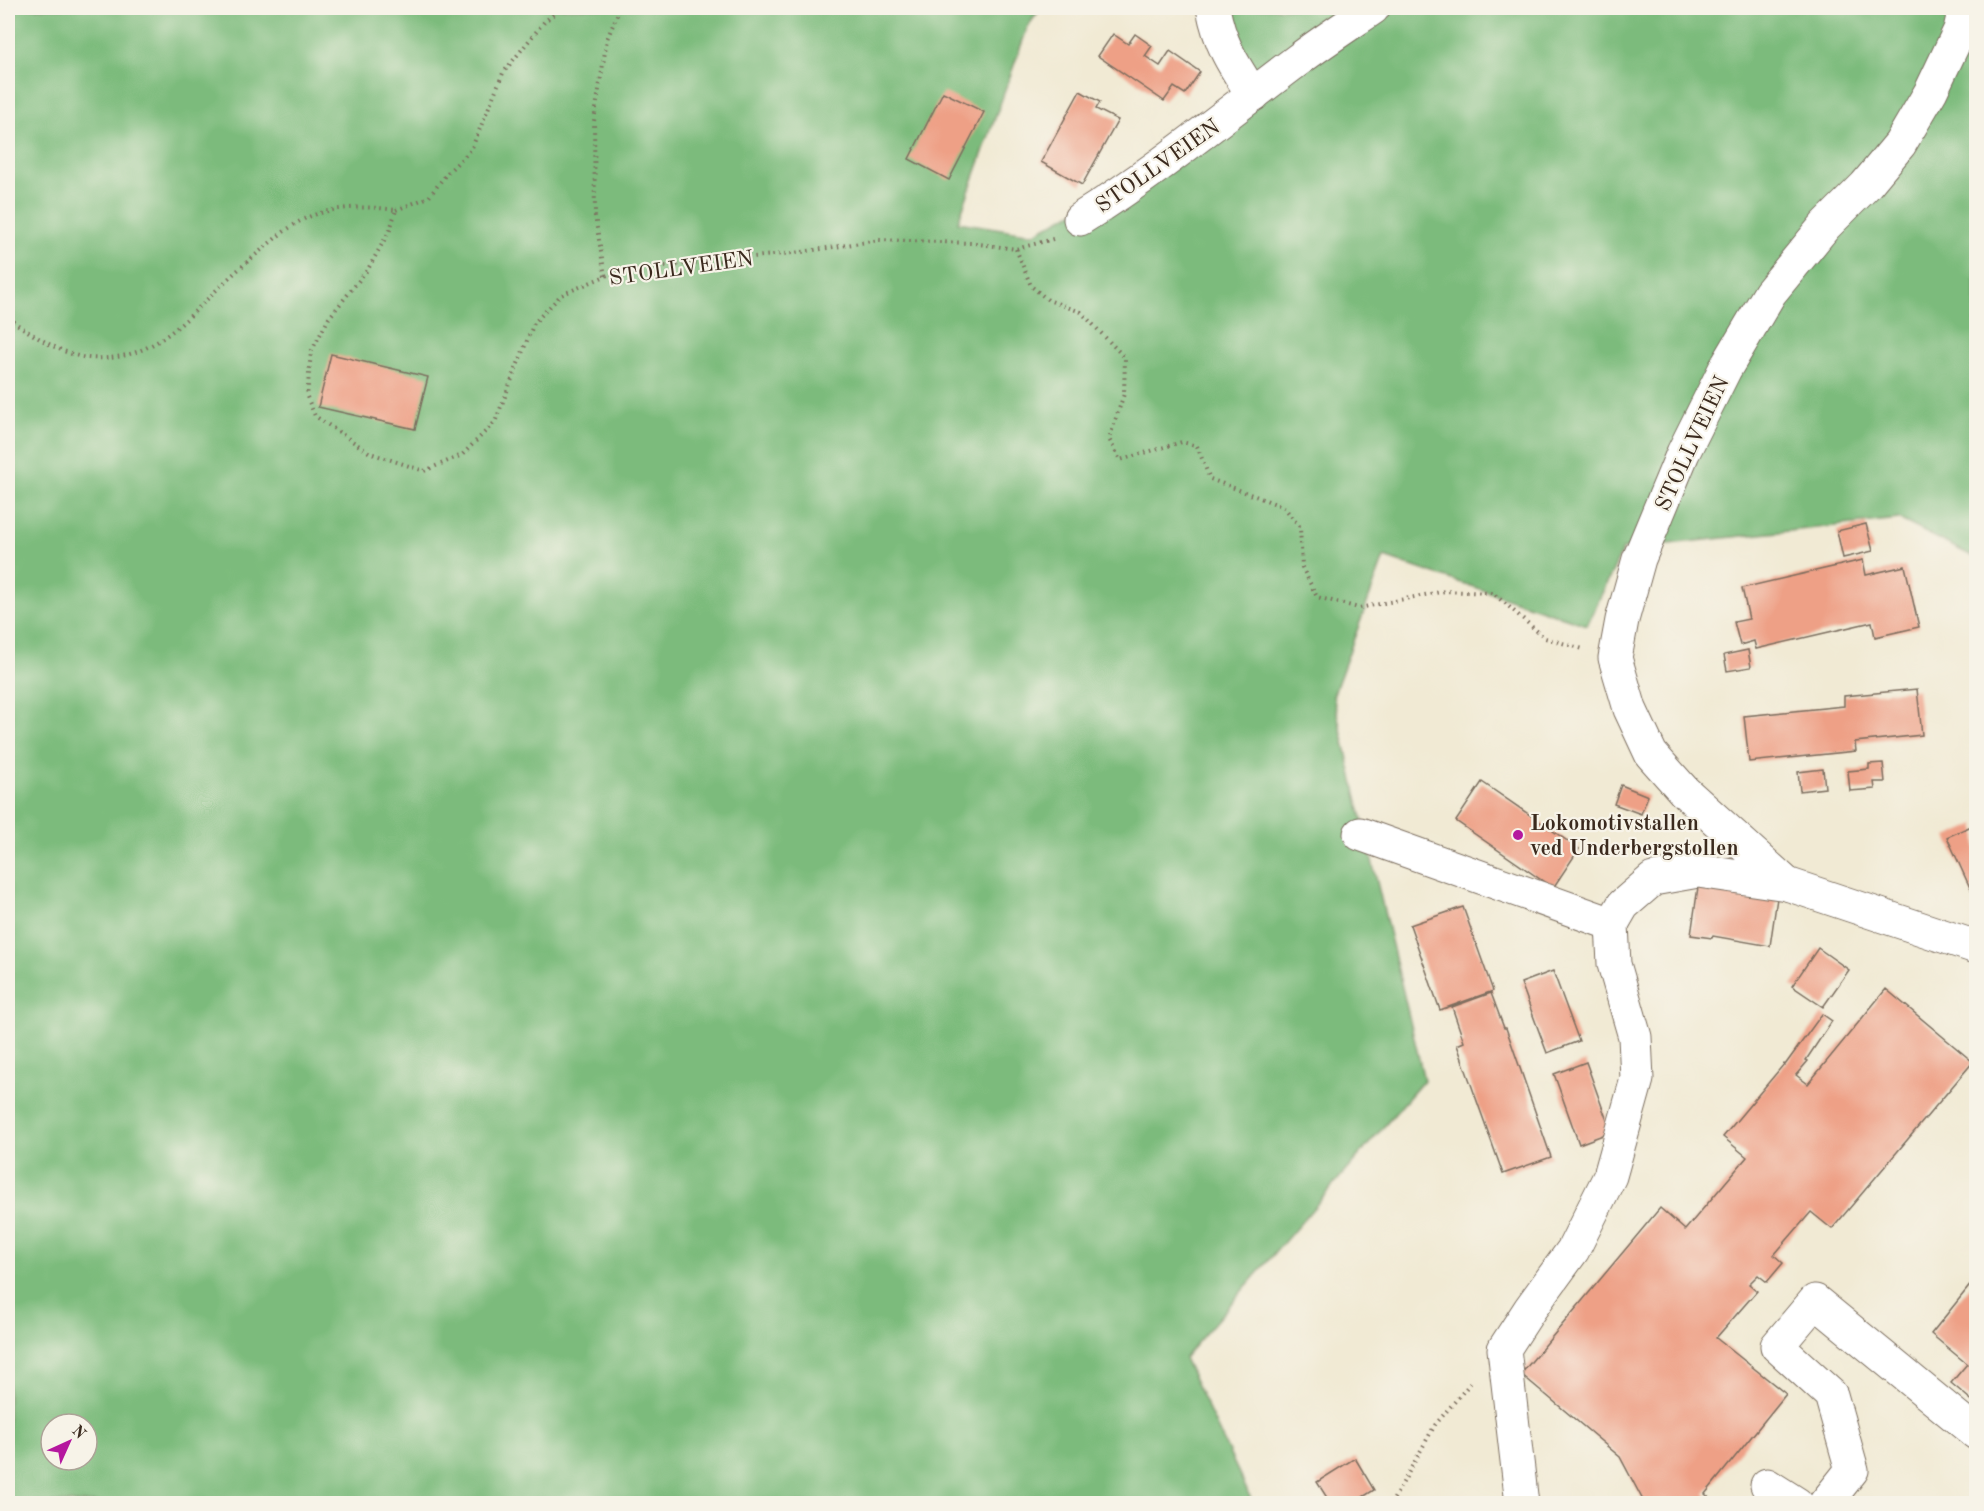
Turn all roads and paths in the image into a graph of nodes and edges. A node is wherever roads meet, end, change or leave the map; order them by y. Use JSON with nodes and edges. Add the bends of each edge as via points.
{"nodes":[{"id":1,"x":561,"y":8,"type":"edge"},
{"id":2,"x":620,"y":8,"type":"edge"},
{"id":3,"x":1213,"y":8,"type":"edge"},
{"id":4,"x":1373,"y":8,"type":"edge"},
{"id":5,"x":1965,"y":8,"type":"edge"},
{"id":6,"x":1253,"y":95,"type":"junction"},
{"id":7,"x":396,"y":210,"type":"junction"},
{"id":8,"x":1080,"y":219,"type":"joint"},
{"id":9,"x":1016,"y":249,"type":"junction"},
{"id":10,"x":605,"y":276,"type":"junction"},
{"id":11,"x":8,"y":318,"type":"edge"},
{"id":12,"x":1616,"y":658,"type":"junction"},
{"id":13,"x":1360,"y":834,"type":"dead end"},
{"id":14,"x":1787,"y":884,"type":"junction"},
{"id":15,"x":1612,"y":924,"type":"junction"},
{"id":16,"x":1977,"y":947,"type":"edge"},
{"id":17,"x":1504,"y":1349,"type":"junction"},
{"id":18,"x":1977,"y":1433,"type":"edge"},
{"id":19,"x":1767,"y":1485,"type":"dead end"},
{"id":20,"x":1391,"y":1503,"type":"edge"},
{"id":21,"x":1522,"y":1503,"type":"edge"},
{"id":22,"x":1797,"y":1503,"type":"edge"},
{"id":23,"x":1825,"y":1503,"type":"edge"}],
"edges":[{"from":1,"to":7,"type":"path","via":[[544,22],[503,73],[471,150],[429,197]]},
{"from":2,"to":10,"type":"path","via":[[607,39],[594,121],[595,216]]},
{"from":3,"to":6,"type":"street","via":[[1227,54]]},
{"from":4,"to":6,"type":"street","name":"STOLLVEIEN"},
{"from":5,"to":12,"type":"street","name":"STOLLVEIEN","via":[[1960,30],[1931,91],[1900,144],[1770,293],[1725,369],[1683,453],[1639,559]]},
{"from":6,"to":8,"type":"street","name":"STOLLVEIEN"},
{"from":7,"to":10,"type":"path","name":"STOLLVEIEN","via":[[390,230],[368,269],[329,318],[311,352],[307,396],[315,416],[370,453],[424,471],[462,455],[495,422],[534,323],[561,295]]},
{"from":7,"to":11,"type":"path","via":[[352,208],[314,215],[279,235],[230,277],[189,320],[154,345],[123,357],[87,358],[46,343]]},
{"from":8,"to":9,"type":"path","name":"STOLLVEIEN","via":[[1053,239]]},
{"from":9,"to":10,"type":"path","name":"STOLLVEIEN","via":[[972,243],[879,240]]},
{"from":9,"to":12,"type":"path","via":[[1031,286],[1048,300],[1081,312],[1125,358],[1124,393],[1109,439],[1120,460],[1182,442],[1197,446],[1210,479],[1284,507],[1300,527],[1302,567],[1317,597],[1359,608],[1445,591],[1493,593],[1545,638]]},
{"from":12,"to":14,"type":"street","name":"STOLLVEIEN","via":[[1630,709],[1650,754],[1684,791]]},
{"from":13,"to":15,"type":"street"},
{"from":14,"to":15,"type":"street","name":"STOLLVEIEN","via":[[1698,871],[1653,879],[1623,905]]},
{"from":14,"to":16,"type":"street","name":"STOLLVEIEN"},
{"from":15,"to":17,"type":"street","via":[[1614,964],[1635,1037],[1637,1078],[1610,1176],[1573,1250]]},
{"from":17,"to":20,"type":"path","via":[[1435,1425]]},
{"from":17,"to":21,"type":"street"},
{"from":18,"to":23,"type":"street","via":[[1815,1301],[1777,1346],[1831,1395],[1852,1470]]},
{"from":19,"to":22,"type":"street"}]}
